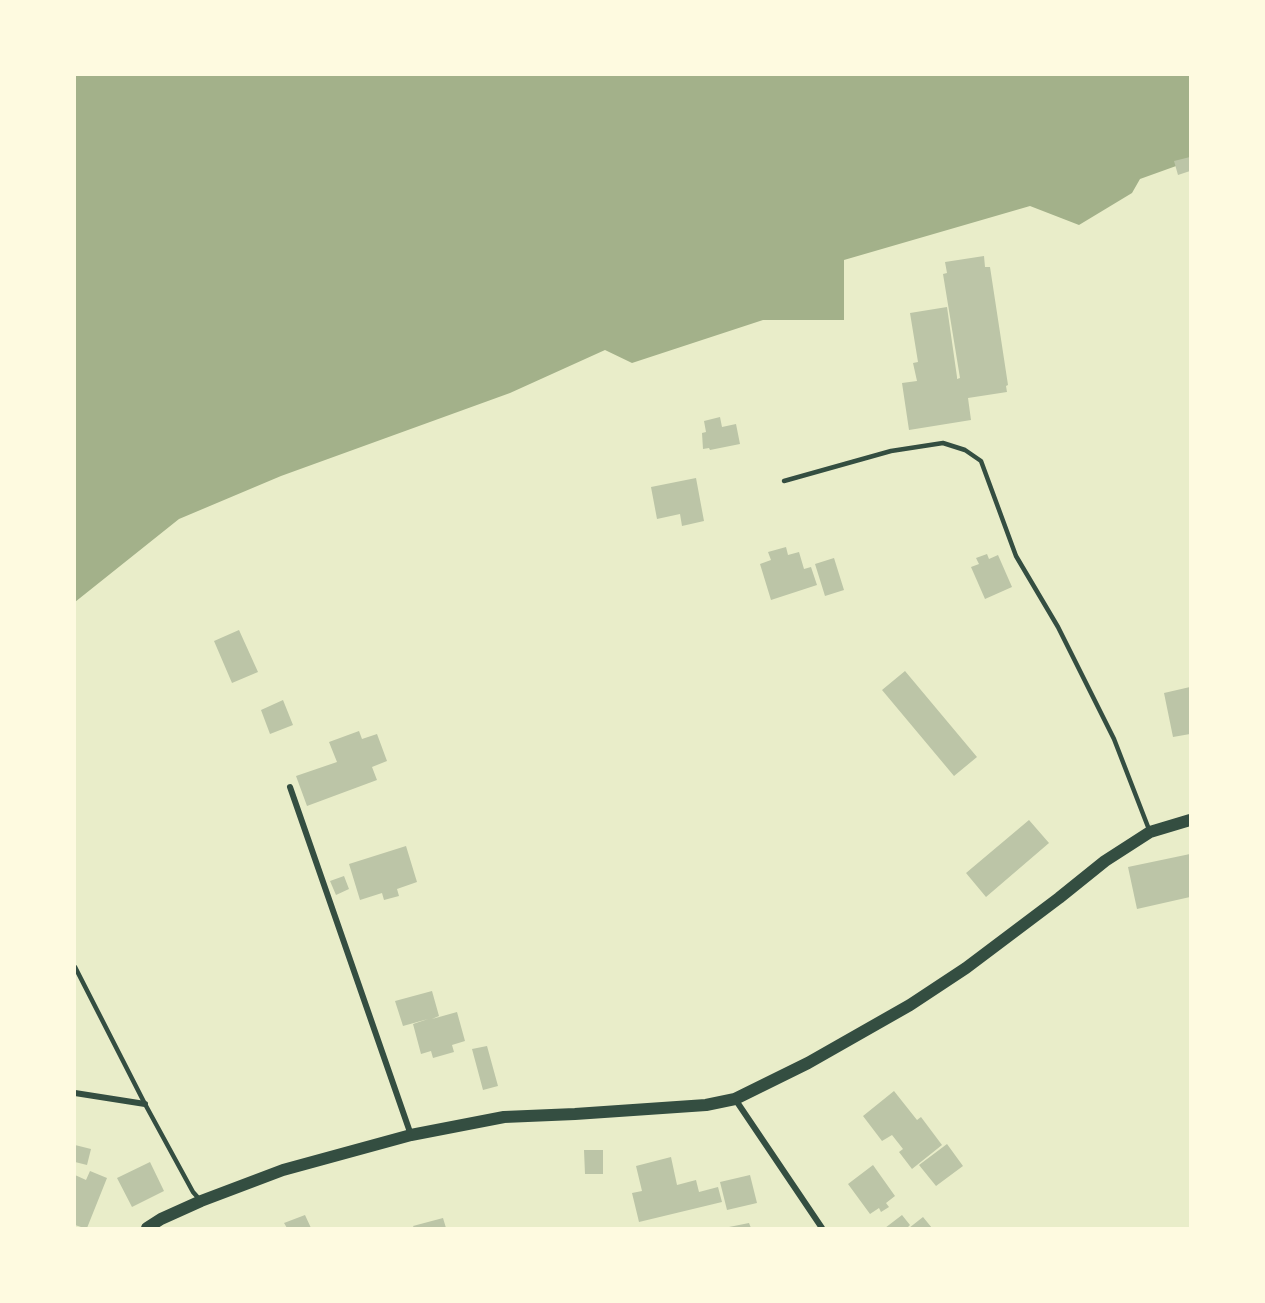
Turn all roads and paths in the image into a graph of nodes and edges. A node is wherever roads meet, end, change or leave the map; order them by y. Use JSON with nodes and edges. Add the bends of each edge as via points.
{"nodes":[{"id":1,"x":784,"y":481,"type":"dead end"},
{"id":2,"x":290,"y":787,"type":"dead end"},
{"id":3,"x":1190,"y":820,"type":"edge"},
{"id":4,"x":1150,"y":832,"type":"junction"},
{"id":5,"x":75,"y":967,"type":"edge"},
{"id":6,"x":75,"y":1093,"type":"edge"},
{"id":7,"x":735,"y":1100,"type":"junction"},
{"id":8,"x":145,"y":1104,"type":"junction"},
{"id":9,"x":411,"y":1135,"type":"junction"},
{"id":10,"x":201,"y":1201,"type":"junction"},
{"id":11,"x":147,"y":1228,"type":"edge"},
{"id":12,"x":822,"y":1228,"type":"edge"}],
"edges":[{"from":1,"to":4,"type":"lane","via":[[891,451],[943,443],[965,450],[981,461],[1016,556],[1058,627],[1114,739]]},
{"from":2,"to":9,"type":"street"},
{"from":3,"to":4,"type":"main road"},
{"from":4,"to":7,"type":"main road","via":[[910,1005]]},
{"from":5,"to":8,"type":"lane"},
{"from":6,"to":8,"type":"street"},
{"from":7,"to":9,"type":"main road","via":[[706,1106],[504,1117]]},
{"from":7,"to":12,"type":"street"},
{"from":8,"to":10,"type":"lane"},
{"from":9,"to":10,"type":"main road","via":[[283,1170]]},
{"from":10,"to":11,"type":"main road"}]}
